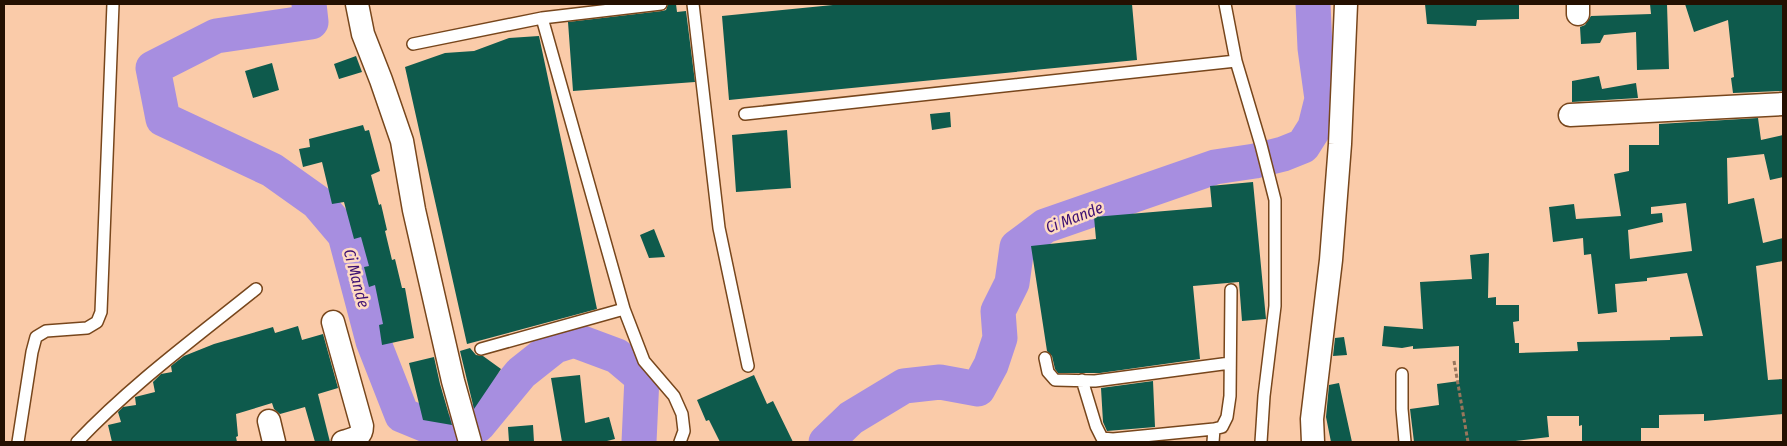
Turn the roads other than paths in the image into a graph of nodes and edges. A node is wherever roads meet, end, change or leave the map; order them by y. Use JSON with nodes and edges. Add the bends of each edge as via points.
{"nodes":[{"id":1,"x":113,"y":4,"type":"edge"},
{"id":2,"x":357,"y":4,"type":"edge"},
{"id":3,"x":660,"y":4,"type":"edge"},
{"id":4,"x":694,"y":4,"type":"edge"},
{"id":5,"x":1224,"y":4,"type":"edge"},
{"id":6,"x":1346,"y":4,"type":"edge"},
{"id":7,"x":542,"y":18,"type":"junction"},
{"id":8,"x":413,"y":44,"type":"dead end"},
{"id":9,"x":1236,"y":61,"type":"junction"},
{"id":10,"x":1783,"y":104,"type":"edge"},
{"id":11,"x":745,"y":114,"type":"dead end"},
{"id":12,"x":1570,"y":115,"type":"dead end"},
{"id":13,"x":256,"y":289,"type":"dead end"},
{"id":14,"x":1230,"y":290,"type":"dead end"},
{"id":15,"x":624,"y":309,"type":"junction"},
{"id":16,"x":333,"y":322,"type":"dead end"},
{"id":17,"x":481,"y":348,"type":"dead end"},
{"id":18,"x":1045,"y":358,"type":"dead end"},
{"id":19,"x":1230,"y":363,"type":"junction"},
{"id":20,"x":748,"y":366,"type":"dead end"},
{"id":21,"x":1402,"y":374,"type":"dead end"},
{"id":22,"x":1082,"y":380,"type":"junction"},
{"id":23,"x":1214,"y":429,"type":"junction"},
{"id":24,"x":18,"y":442,"type":"edge"},
{"id":25,"x":78,"y":442,"type":"edge"},
{"id":26,"x":343,"y":442,"type":"edge"},
{"id":27,"x":470,"y":442,"type":"edge"},
{"id":28,"x":680,"y":442,"type":"edge"},
{"id":29,"x":1213,"y":442,"type":"edge"},
{"id":30,"x":1261,"y":442,"type":"edge"},
{"id":31,"x":1313,"y":442,"type":"edge"},
{"id":32,"x":1405,"y":442,"type":"edge"}],
"edges":[{"from":1,"to":24,"type":"lane","via":[[101,312],[96,322],[87,328],[46,331],[36,337]]},
{"from":2,"to":27,"type":"street","via":[[362,34],[402,141],[414,210]]},
{"from":3,"to":7,"type":"lane"},
{"from":4,"to":20,"type":"lane","via":[[719,228]]},
{"from":5,"to":9,"type":"lane"},
{"from":6,"to":31,"type":"street","via":[[1340,144],[1331,260],[1312,419]]},
{"from":7,"to":8,"type":"lane"},
{"from":7,"to":15,"type":"lane"},
{"from":9,"to":11,"type":"lane"},
{"from":9,"to":30,"type":"lane","via":[[1262,145],[1274,200],[1275,306]]},
{"from":10,"to":12,"type":"street"},
{"from":13,"to":25,"type":"lane","via":[[127,393]]},
{"from":14,"to":19,"type":"lane"},
{"from":15,"to":17,"type":"lane"},
{"from":15,"to":28,"type":"lane","via":[[644,361],[674,396],[682,414],[684,431]]},
{"from":16,"to":26,"type":"street","via":[[362,426],[358,437]]},
{"from":18,"to":22,"type":"lane","via":[[1048,372],[1055,380]]},
{"from":19,"to":22,"type":"lane"},
{"from":19,"to":23,"type":"lane","via":[[1227,416],[1222,427]]},
{"from":21,"to":32,"type":"lane"},
{"from":22,"to":23,"type":"lane","via":[[1102,438]]},
{"from":23,"to":29,"type":"lane"}]}
